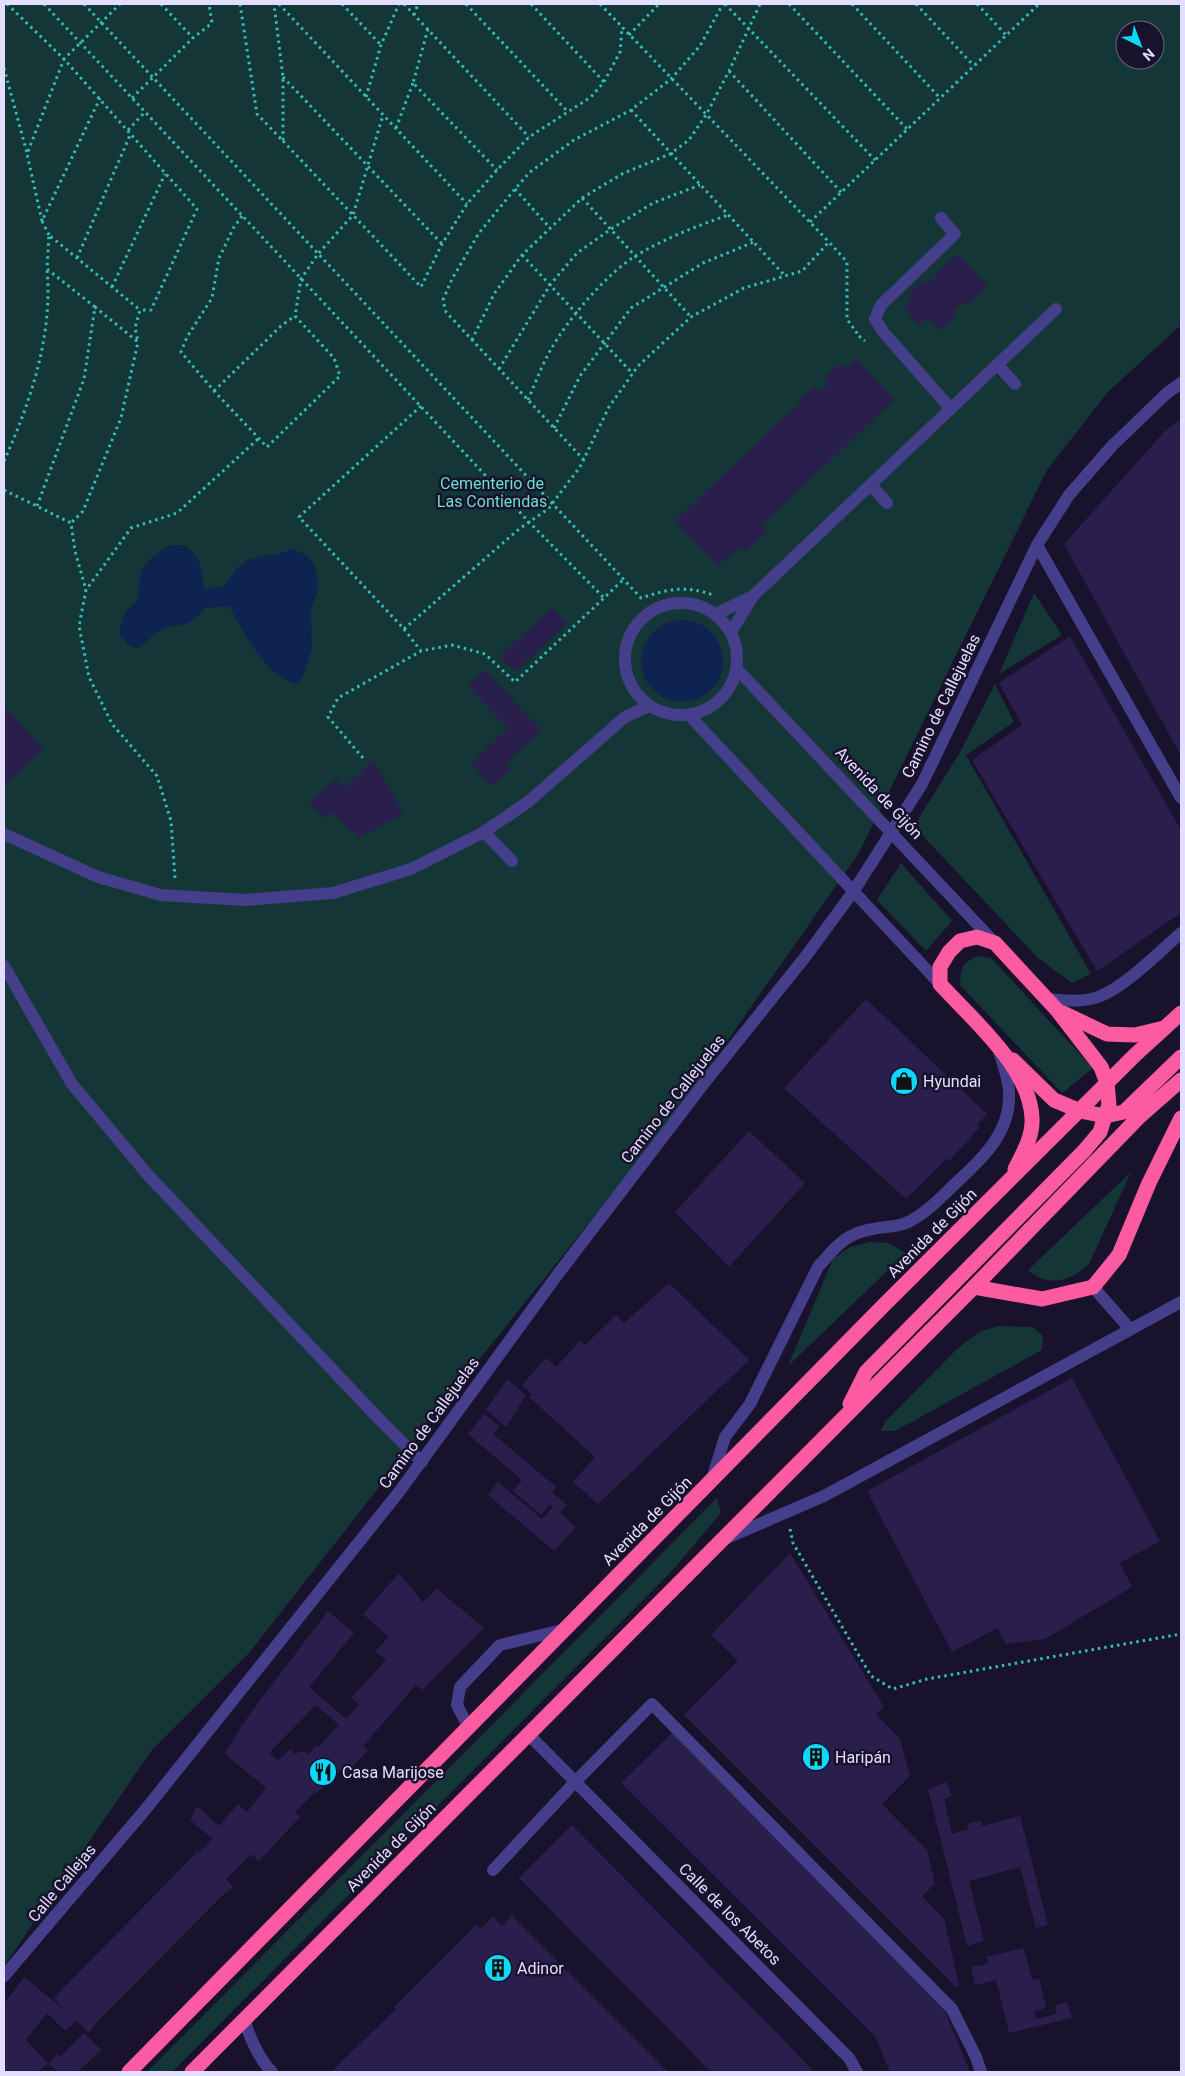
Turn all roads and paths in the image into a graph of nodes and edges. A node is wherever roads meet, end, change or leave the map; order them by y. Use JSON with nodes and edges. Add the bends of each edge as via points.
{"nodes":[{"id":1,"x":7,"y":4,"type":"edge"},
{"id":2,"x":44,"y":4,"type":"edge"},
{"id":3,"x":84,"y":4,"type":"edge"},
{"id":4,"x":120,"y":4,"type":"edge"},
{"id":5,"x":161,"y":4,"type":"edge"},
{"id":6,"x":208,"y":4,"type":"edge"},
{"id":7,"x":240,"y":4,"type":"edge"},
{"id":8,"x":274,"y":4,"type":"edge"},
{"id":9,"x":279,"y":4,"type":"edge"},
{"id":10,"x":342,"y":4,"type":"edge"},
{"id":11,"x":398,"y":4,"type":"edge"},
{"id":12,"x":404,"y":4,"type":"edge"},
{"id":13,"x":418,"y":4,"type":"edge"},
{"id":14,"x":466,"y":4,"type":"edge"},
{"id":15,"x":531,"y":4,"type":"edge"},
{"id":16,"x":600,"y":4,"type":"edge"},
{"id":17,"x":659,"y":4,"type":"edge"},
{"id":18,"x":724,"y":4,"type":"edge"},
{"id":19,"x":760,"y":4,"type":"edge"},
{"id":20,"x":789,"y":4,"type":"edge"},
{"id":21,"x":852,"y":4,"type":"edge"},
{"id":22,"x":916,"y":4,"type":"edge"},
{"id":23,"x":977,"y":4,"type":"edge"},
{"id":24,"x":1039,"y":4,"type":"edge"},
{"id":25,"x":414,"y":15,"type":"junction"},
{"id":26,"x":101,"y":23,"type":"junction"},
{"id":27,"x":747,"y":27,"type":"junction"},
{"id":28,"x":622,"y":28,"type":"junction"},
{"id":29,"x":428,"y":29,"type":"junction"},
{"id":30,"x":629,"y":35,"type":"junction"},
{"id":31,"x":1006,"y":35,"type":"junction"},
{"id":32,"x":193,"y":38,"type":"junction"},
{"id":33,"x":80,"y":43,"type":"junction"},
{"id":34,"x":380,"y":45,"type":"junction"},
{"id":35,"x":64,"y":58,"type":"junction"},
{"id":36,"x":974,"y":66,"type":"junction"},
{"id":37,"x":4,"y":68,"type":"edge"},
{"id":38,"x":729,"y":71,"type":"junction"},
{"id":39,"x":283,"y":76,"type":"junction"},
{"id":40,"x":152,"y":77,"type":"junction"},
{"id":41,"x":671,"y":79,"type":"junction"},
{"id":42,"x":604,"y":82,"type":"junction"},
{"id":43,"x":413,"y":83,"type":"junction"},
{"id":44,"x":366,"y":97,"type":"junction"},
{"id":45,"x":100,"y":98,"type":"junction"},
{"id":46,"x":132,"y":98,"type":"junction"},
{"id":47,"x":940,"y":98,"type":"junction"},
{"id":48,"x":631,"y":110,"type":"junction"},
{"id":49,"x":567,"y":111,"type":"junction"},
{"id":50,"x":145,"y":112,"type":"junction"},
{"id":51,"x":383,"y":115,"type":"junction"},
{"id":52,"x":706,"y":115,"type":"junction"},
{"id":53,"x":396,"y":128,"type":"junction"},
{"id":54,"x":907,"y":129,"type":"junction"},
{"id":55,"x":130,"y":131,"type":"junction"},
{"id":56,"x":529,"y":137,"type":"junction"},
{"id":57,"x":283,"y":141,"type":"junction"},
{"id":58,"x":28,"y":154,"type":"junction"},
{"id":59,"x":670,"y":154,"type":"junction"},
{"id":60,"x":875,"y":160,"type":"junction"},
{"id":61,"x":369,"y":167,"type":"junction"},
{"id":62,"x":497,"y":170,"type":"junction"},
{"id":63,"x":165,"y":174,"type":"junction"},
{"id":64,"x":700,"y":185,"type":"junction"},
{"id":65,"x":515,"y":189,"type":"junction"},
{"id":66,"x":841,"y":192,"type":"junction"},
{"id":67,"x":582,"y":198,"type":"junction"},
{"id":68,"x":466,"y":204,"type":"junction"},
{"id":69,"x":353,"y":215,"type":"junction"},
{"id":70,"x":728,"y":215,"type":"junction"},
{"id":71,"x":242,"y":216,"type":"junction"},
{"id":72,"x":941,"y":218,"type":"dead end"},
{"id":73,"x":42,"y":221,"type":"junction"},
{"id":74,"x":810,"y":222,"type":"junction"},
{"id":75,"x":550,"y":228,"type":"junction"},
{"id":76,"x":611,"y":229,"type":"junction"},
{"id":77,"x":49,"y":235,"type":"junction"},
{"id":78,"x":754,"y":242,"type":"junction"},
{"id":79,"x":829,"y":242,"type":"junction"},
{"id":80,"x":442,"y":244,"type":"junction"},
{"id":81,"x":318,"y":254,"type":"junction"},
{"id":82,"x":522,"y":255,"type":"junction"},
{"id":83,"x":635,"y":256,"type":"junction"},
{"id":84,"x":77,"y":258,"type":"junction"},
{"id":85,"x":47,"y":269,"type":"junction"},
{"id":86,"x":785,"y":276,"type":"junction"},
{"id":87,"x":301,"y":279,"type":"junction"},
{"id":88,"x":550,"y":284,"type":"junction"},
{"id":89,"x":112,"y":287,"type":"junction"},
{"id":90,"x":664,"y":287,"type":"junction"},
{"id":91,"x":95,"y":307,"type":"junction"},
{"id":92,"x":1056,"y":309,"type":"dead end"},
{"id":93,"x":140,"y":310,"type":"junction"},
{"id":94,"x":576,"y":313,"type":"junction"},
{"id":95,"x":295,"y":316,"type":"junction"},
{"id":96,"x":690,"y":317,"type":"junction"},
{"id":97,"x":875,"y":319,"type":"junction"},
{"id":98,"x":859,"y":336,"type":"junction"},
{"id":99,"x":472,"y":340,"type":"junction"},
{"id":100,"x":138,"y":342,"type":"junction"},
{"id":101,"x":604,"y":343,"type":"junction"},
{"id":102,"x":870,"y":346,"type":"dead end"},
{"id":103,"x":998,"y":365,"type":"junction"},
{"id":104,"x":499,"y":369,"type":"junction"},
{"id":105,"x":632,"y":374,"type":"junction"},
{"id":106,"x":1181,"y":382,"type":"edge"},
{"id":107,"x":1015,"y":384,"type":"dead end"},
{"id":108,"x":214,"y":391,"type":"junction"},
{"id":109,"x":528,"y":400,"type":"junction"},
{"id":110,"x":421,"y":406,"type":"junction"},
{"id":111,"x":952,"y":409,"type":"junction"},
{"id":112,"x":554,"y":428,"type":"junction"},
{"id":113,"x":259,"y":438,"type":"junction"},
{"id":114,"x":4,"y":460,"type":"edge"},
{"id":115,"x":584,"y":460,"type":"junction"},
{"id":116,"x":871,"y":485,"type":"junction"},
{"id":117,"x":4,"y":490,"type":"edge"},
{"id":118,"x":553,"y":503,"type":"junction"},
{"id":119,"x":887,"y":503,"type":"dead end"},
{"id":120,"x":37,"y":506,"type":"junction"},
{"id":121,"x":529,"y":522,"type":"junction"},
{"id":122,"x":70,"y":523,"type":"junction"},
{"id":123,"x":1037,"y":545,"type":"junction"},
{"id":124,"x":624,"y":579,"type":"junction"},
{"id":125,"x":86,"y":590,"type":"junction"},
{"id":126,"x":753,"y":596,"type":"junction"},
{"id":127,"x":604,"y":598,"type":"junction"},
{"id":128,"x":720,"y":598,"type":"dead end"},
{"id":129,"x":716,"y":614,"type":"junction"},
{"id":130,"x":404,"y":629,"type":"junction"},
{"id":131,"x":732,"y":632,"type":"junction"},
{"id":132,"x":421,"y":651,"type":"junction"},
{"id":133,"x":737,"y":669,"type":"junction"},
{"id":134,"x":635,"y":692,"type":"junction"},
{"id":135,"x":649,"y":706,"type":"junction"},
{"id":136,"x":690,"y":715,"type":"junction"},
{"id":137,"x":625,"y":717,"type":"junction"},
{"id":138,"x":363,"y":758,"type":"dead end"},
{"id":139,"x":1181,"y":798,"type":"edge"},
{"id":140,"x":484,"y":832,"type":"junction"},
{"id":141,"x":892,"y":832,"type":"junction"},
{"id":142,"x":4,"y":834,"type":"edge"},
{"id":143,"x":512,"y":861,"type":"dead end"},
{"id":144,"x":853,"y":892,"type":"junction"},
{"id":145,"x":176,"y":896,"type":"junction"},
{"id":146,"x":1181,"y":933,"type":"edge"},
{"id":147,"x":995,"y":942,"type":"junction"},
{"id":148,"x":4,"y":966,"type":"edge"},
{"id":149,"x":940,"y":984,"type":"junction"},
{"id":150,"x":1052,"y":1004,"type":"junction"},
{"id":151,"x":1181,"y":1013,"type":"edge"},
{"id":152,"x":1166,"y":1028,"type":"junction"},
{"id":153,"x":998,"y":1046,"type":"junction"},
{"id":154,"x":1181,"y":1057,"type":"edge"},
{"id":155,"x":1181,"y":1080,"type":"edge"},
{"id":156,"x":1107,"y":1083,"type":"junction"},
{"id":157,"x":1080,"y":1111,"type":"junction"},
{"id":158,"x":1105,"y":1116,"type":"junction"},
{"id":159,"x":1181,"y":1118,"type":"edge"},
{"id":160,"x":1011,"y":1179,"type":"junction"},
{"id":161,"x":974,"y":1287,"type":"junction"},
{"id":162,"x":1093,"y":1287,"type":"junction"},
{"id":163,"x":1181,"y":1302,"type":"edge"},
{"id":164,"x":1130,"y":1330,"type":"junction"},
{"id":165,"x":843,"y":1416,"type":"junction"},
{"id":166,"x":422,"y":1462,"type":"junction"},
{"id":167,"x":712,"y":1482,"type":"junction"},
{"id":168,"x":788,"y":1512,"type":"junction"},
{"id":169,"x":722,"y":1540,"type":"junction"},
{"id":170,"x":566,"y":1628,"type":"junction"},
{"id":171,"x":1181,"y":1634,"type":"edge"},
{"id":172,"x":469,"y":1728,"type":"junction"},
{"id":173,"x":528,"y":1734,"type":"junction"},
{"id":174,"x":575,"y":1782,"type":"junction"},
{"id":175,"x":145,"y":1810,"type":"joint"},
{"id":176,"x":493,"y":1870,"type":"dead end"},
{"id":177,"x":4,"y":1976,"type":"edge"},
{"id":178,"x":244,"y":2019,"type":"junction"},
{"id":179,"x":266,"y":2070,"type":"edge"},
{"id":180,"x":129,"y":2072,"type":"edge"},
{"id":181,"x":192,"y":2072,"type":"edge"},
{"id":182,"x":857,"y":2072,"type":"edge"},
{"id":183,"x":980,"y":2072,"type":"edge"}],
"edges":[{"from":1,"to":35,"type":"path"},
{"from":2,"to":33,"type":"path"},
{"from":3,"to":26,"type":"path"},
{"from":4,"to":26,"type":"path"},
{"from":5,"to":32,"type":"path"},
{"from":6,"to":32,"type":"path","via":[[212,23]]},
{"from":7,"to":57,"type":"path","via":[[256,114]]},
{"from":8,"to":39,"type":"path"},
{"from":9,"to":44,"type":"path"},
{"from":10,"to":34,"type":"path"},
{"from":11,"to":34,"type":"path"},
{"from":12,"to":25,"type":"path"},
{"from":13,"to":25,"type":"path"},
{"from":14,"to":49,"type":"path"},
{"from":15,"to":42,"type":"path"},
{"from":16,"to":28,"type":"path"},
{"from":17,"to":30,"type":"path"},
{"from":18,"to":27,"type":"path"},
{"from":18,"to":41,"type":"path","via":[[700,46]]},
{"from":19,"to":27,"type":"path"},
{"from":20,"to":54,"type":"path"},
{"from":21,"to":47,"type":"path"},
{"from":22,"to":36,"type":"path"},
{"from":23,"to":31,"type":"path"},
{"from":24,"to":31,"type":"path"},
{"from":25,"to":29,"type":"path"},
{"from":26,"to":33,"type":"path"},
{"from":26,"to":40,"type":"path"},
{"from":27,"to":38,"type":"path"},
{"from":27,"to":60,"type":"path"},
{"from":28,"to":30,"type":"path"},
{"from":28,"to":42,"type":"path","via":[[620,52]]},
{"from":29,"to":43,"type":"path"},
{"from":29,"to":56,"type":"path"},
{"from":30,"to":41,"type":"path"},
{"from":31,"to":36,"type":"path"},
{"from":32,"to":40,"type":"path"},
{"from":33,"to":35,"type":"path"},
{"from":33,"to":46,"type":"path"},
{"from":34,"to":44,"type":"path"},
{"from":35,"to":45,"type":"path"},
{"from":35,"to":58,"type":"path"},
{"from":36,"to":47,"type":"path"},
{"from":37,"to":58,"type":"path"},
{"from":38,"to":52,"type":"path"},
{"from":38,"to":66,"type":"path"},
{"from":39,"to":57,"type":"path"},
{"from":39,"to":61,"type":"path"},
{"from":40,"to":46,"type":"path"},
{"from":40,"to":81,"type":"path"},
{"from":41,"to":48,"type":"path"},
{"from":41,"to":52,"type":"path"},
{"from":42,"to":49,"type":"path","via":[[591,97]]},
{"from":43,"to":53,"type":"path"},
{"from":43,"to":62,"type":"path"},
{"from":44,"to":51,"type":"path"},
{"from":45,"to":55,"type":"path"},
{"from":45,"to":73,"type":"path"},
{"from":46,"to":50,"type":"path"},
{"from":47,"to":54,"type":"path"},
{"from":48,"to":59,"type":"path"},
{"from":48,"to":65,"type":"path","via":[[574,140],[530,172]]},
{"from":49,"to":56,"type":"path"},
{"from":50,"to":55,"type":"path"},
{"from":50,"to":71,"type":"path"},
{"from":51,"to":53,"type":"path"},
{"from":51,"to":61,"type":"path"},
{"from":52,"to":59,"type":"path","via":[[689,140]]},
{"from":52,"to":74,"type":"path"},
{"from":53,"to":68,"type":"path"},
{"from":54,"to":60,"type":"path"},
{"from":55,"to":63,"type":"path"},
{"from":55,"to":84,"type":"path"},
{"from":56,"to":62,"type":"path"},
{"from":57,"to":69,"type":"path"},
{"from":58,"to":73,"type":"path"},
{"from":59,"to":64,"type":"path"},
{"from":59,"to":67,"type":"path","via":[[622,174]]},
{"from":60,"to":66,"type":"path"},
{"from":61,"to":69,"type":"path"},
{"from":61,"to":80,"type":"path"},
{"from":62,"to":68,"type":"path"},
{"from":63,"to":89,"type":"path"},
{"from":63,"to":93,"type":"path","via":[[197,209],[151,310]]},
{"from":64,"to":70,"type":"path"},
{"from":64,"to":76,"type":"path","via":[[653,203]]},
{"from":65,"to":75,"type":"path"},
{"from":65,"to":99,"type":"path","via":[[479,233],[452,279],[444,300],[446,312]]},
{"from":66,"to":74,"type":"path"},
{"from":67,"to":75,"type":"path"},
{"from":67,"to":76,"type":"path"},
{"from":68,"to":80,"type":"path"},
{"from":69,"to":80,"type":"path","via":[[420,287]]},
{"from":69,"to":81,"type":"path"},
{"from":70,"to":78,"type":"path"},
{"from":70,"to":83,"type":"path","via":[[678,234]]},
{"from":71,"to":87,"type":"path"},
{"from":71,"to":108,"type":"path","via":[[219,258],[212,298],[181,352]]},
{"from":72,"to":97,"type":"street","via":[[955,234],[881,305]]},
{"from":73,"to":77,"type":"path"},
{"from":74,"to":79,"type":"path"},
{"from":75,"to":82,"type":"path"},
{"from":76,"to":83,"type":"path"},
{"from":76,"to":88,"type":"path","via":[[577,253]]},
{"from":77,"to":84,"type":"path"},
{"from":77,"to":85,"type":"path"},
{"from":78,"to":86,"type":"path"},
{"from":78,"to":90,"type":"path","via":[[704,263]]},
{"from":79,"to":86,"type":"path","via":[[802,271]]},
{"from":79,"to":98,"type":"path","via":[[847,262],[847,319]]},
{"from":81,"to":87,"type":"path"},
{"from":81,"to":118,"type":"path"},
{"from":82,"to":88,"type":"path"},
{"from":82,"to":99,"type":"path","via":[[494,294]]},
{"from":83,"to":90,"type":"path"},
{"from":83,"to":94,"type":"path","via":[[604,281]]},
{"from":84,"to":89,"type":"path"},
{"from":85,"to":91,"type":"path"},
{"from":85,"to":114,"type":"path","via":[[49,295],[36,372]]},
{"from":86,"to":96,"type":"path","via":[[744,288]]},
{"from":87,"to":95,"type":"path"},
{"from":87,"to":110,"type":"path"},
{"from":88,"to":94,"type":"path"},
{"from":88,"to":104,"type":"path"},
{"from":89,"to":93,"type":"path"},
{"from":90,"to":96,"type":"path"},
{"from":90,"to":101,"type":"path","via":[[631,308]]},
{"from":91,"to":100,"type":"path"},
{"from":91,"to":120,"type":"path","via":[[84,379]]},
{"from":92,"to":103,"type":"street"},
{"from":93,"to":100,"type":"path","via":[[136,328]]},
{"from":94,"to":101,"type":"path"},
{"from":94,"to":109,"type":"path","via":[[550,350]]},
{"from":95,"to":108,"type":"path","via":[[282,324]]},
{"from":95,"to":113,"type":"path","via":[[334,358],[340,376],[267,447]]},
{"from":96,"to":105,"type":"path"},
{"from":97,"to":98,"type":"path"},
{"from":97,"to":111,"type":"street"},
{"from":98,"to":102,"type":"path"},
{"from":99,"to":104,"type":"path"},
{"from":100,"to":122,"type":"path","via":[[121,418],[83,511]]},
{"from":101,"to":105,"type":"path"},
{"from":101,"to":112,"type":"path","via":[[580,376]]},
{"from":103,"to":107,"type":"street"},
{"from":103,"to":111,"type":"street"},
{"from":104,"to":109,"type":"path"},
{"from":105,"to":115,"type":"path","via":[[609,407]]},
{"from":106,"to":123,"type":"street","name":"Camino de Callejuelas","via":[[1112,446],[1069,495]]},
{"from":108,"to":113,"type":"path"},
{"from":109,"to":112,"type":"path"},
{"from":110,"to":121,"type":"path"},
{"from":110,"to":130,"type":"path","via":[[299,517]]},
{"from":111,"to":116,"type":"street"},
{"from":112,"to":115,"type":"path"},
{"from":113,"to":125,"type":"path","via":[[176,513],[131,528]]},
{"from":115,"to":118,"type":"path"},
{"from":116,"to":119,"type":"street"},
{"from":116,"to":126,"type":"street"},
{"from":117,"to":120,"type":"path"},
{"from":118,"to":121,"type":"path"},
{"from":118,"to":124,"type":"path"},
{"from":120,"to":122,"type":"path"},
{"from":121,"to":127,"type":"path"},
{"from":121,"to":130,"type":"path"},
{"from":122,"to":125,"type":"path"},
{"from":123,"to":139,"type":"street"},
{"from":123,"to":141,"type":"street","name":"Camino de Callejuelas","via":[[922,784]]},
{"from":124,"to":127,"type":"path"},
{"from":124,"to":128,"type":"path","via":[[641,598],[669,589],[696,589]]},
{"from":125,"to":145,"type":"path","via":[[79,626],[89,677],[112,724],[157,776],[171,821]]},
{"from":126,"to":129,"type":"street"},
{"from":126,"to":131,"type":"street"},
{"from":127,"to":132,"type":"path","via":[[515,682],[485,654],[452,645]]},
{"from":129,"to":131,"type":"street"},
{"from":129,"to":134,"type":"street","via":[[686,602],[671,603],[644,616],[634,627],[624,656],[625,670]]},
{"from":130,"to":132,"type":"path"},
{"from":131,"to":133,"type":"street","via":[[738,652]]},
{"from":132,"to":138,"type":"path","via":[[338,698],[328,716]]},
{"from":133,"to":136,"type":"street","via":[[720,700],[706,710]]},
{"from":133,"to":141,"type":"street","name":"Avenida de Gijón"},
{"from":134,"to":135,"type":"street"},
{"from":134,"to":137,"type":"street"},
{"from":135,"to":136,"type":"street","via":[[662,713]]},
{"from":135,"to":137,"type":"street"},
{"from":136,"to":144,"type":"street"},
{"from":137,"to":140,"type":"street","via":[[528,802]]},
{"from":140,"to":143,"type":"street"},
{"from":140,"to":145,"type":"street","via":[[411,868],[333,893],[244,900]]},
{"from":141,"to":144,"type":"street","name":"Camino de Callejuelas"},
{"from":141,"to":147,"type":"street","name":"Avenida de Gijón"},
{"from":142,"to":145,"type":"street","via":[[98,877],[161,895]]},
{"from":144,"to":149,"type":"street"},
{"from":144,"to":166,"type":"street","name":"Camino de Callejuelas","via":[[558,1274]]},
{"from":146,"to":150,"type":"street","via":[[1120,985],[1097,998]]},
{"from":147,"to":149,"type":"highway","via":[[977,937],[960,941],[940,967]]},
{"from":147,"to":150,"type":"highway"},
{"from":148,"to":166,"type":"street","via":[[72,1084],[148,1175]]},
{"from":149,"to":153,"type":"highway"},
{"from":150,"to":152,"type":"highway","via":[[1107,1034],[1135,1035]]},
{"from":150,"to":156,"type":"highway","via":[[1101,1067]]},
{"from":151,"to":152,"type":"highway","name":"Avenida de Gijón"},
{"from":152,"to":156,"type":"highway","name":"Avenida de Gijón"},
{"from":153,"to":157,"type":"highway","via":[[1054,1100]]},
{"from":153,"to":160,"type":"highway","via":[[1030,1099],[1029,1141]]},
{"from":153,"to":167,"type":"street","name":"Avenida de Gijón","via":[[1009,1092],[1008,1111],[994,1145],[924,1213],[909,1222],[857,1233],[843,1239],[832,1250],[818,1268],[750,1404],[725,1438]]},
{"from":154,"to":158,"type":"highway","via":[[1124,1112]]},
{"from":155,"to":161,"type":"highway","name":"Avenida de Gijón","via":[[1140,1116]]},
{"from":156,"to":157,"type":"highway","name":"Avenida de Gijón"},
{"from":156,"to":158,"type":"highway","via":[[1109,1105]]},
{"from":157,"to":158,"type":"highway"},
{"from":157,"to":160,"type":"highway","name":"Avenida de Gijón"},
{"from":158,"to":165,"type":"highway","via":[[1100,1132],[1084,1151],[866,1372]]},
{"from":159,"to":162,"type":"highway","via":[[1119,1255]]},
{"from":160,"to":167,"type":"highway","name":"Avenida de Gijón"},
{"from":161,"to":162,"type":"highway","via":[[1042,1299]]},
{"from":161,"to":165,"type":"highway","name":"Avenida de Gijón"},
{"from":162,"to":164,"type":"street"},
{"from":163,"to":164,"type":"street","name":"Avenida de Gijón"},
{"from":164,"to":168,"type":"street","name":"Avenida de Gijón","via":[[824,1496]]},
{"from":165,"to":169,"type":"highway","name":"Avenida de Gijón"},
{"from":166,"to":175,"type":"street","name":"Camino de Callejuelas"},
{"from":167,"to":170,"type":"highway","name":"Avenida de Gijón"},
{"from":168,"to":169,"type":"street","name":"Avenida de Gijón"},
{"from":168,"to":171,"type":"path","via":[[792,1543],[870,1676],[893,1689],[928,1678]]},
{"from":169,"to":173,"type":"highway","name":"Avenida de Gijón"},
{"from":170,"to":172,"type":"highway","name":"Avenida de Gijón"},
{"from":170,"to":172,"type":"street","via":[[500,1645],[460,1687],[457,1705]]},
{"from":172,"to":180,"type":"highway","name":"Avenida de Gijón"},
{"from":173,"to":174,"type":"street","name":"Calle de los Abetos"},
{"from":173,"to":178,"type":"highway","name":"Avenida de Gijón"},
{"from":174,"to":176,"type":"street"},
{"from":174,"to":182,"type":"street","name":"Calle de los Abetos","via":[[849,2058]]},
{"from":174,"to":183,"type":"street","via":[[652,1704],[952,2009]]},
{"from":175,"to":177,"type":"street","name":"Calle Callejas"},
{"from":178,"to":179,"type":"street"},
{"from":178,"to":181,"type":"highway","name":"Avenida de Gijón"}]}
